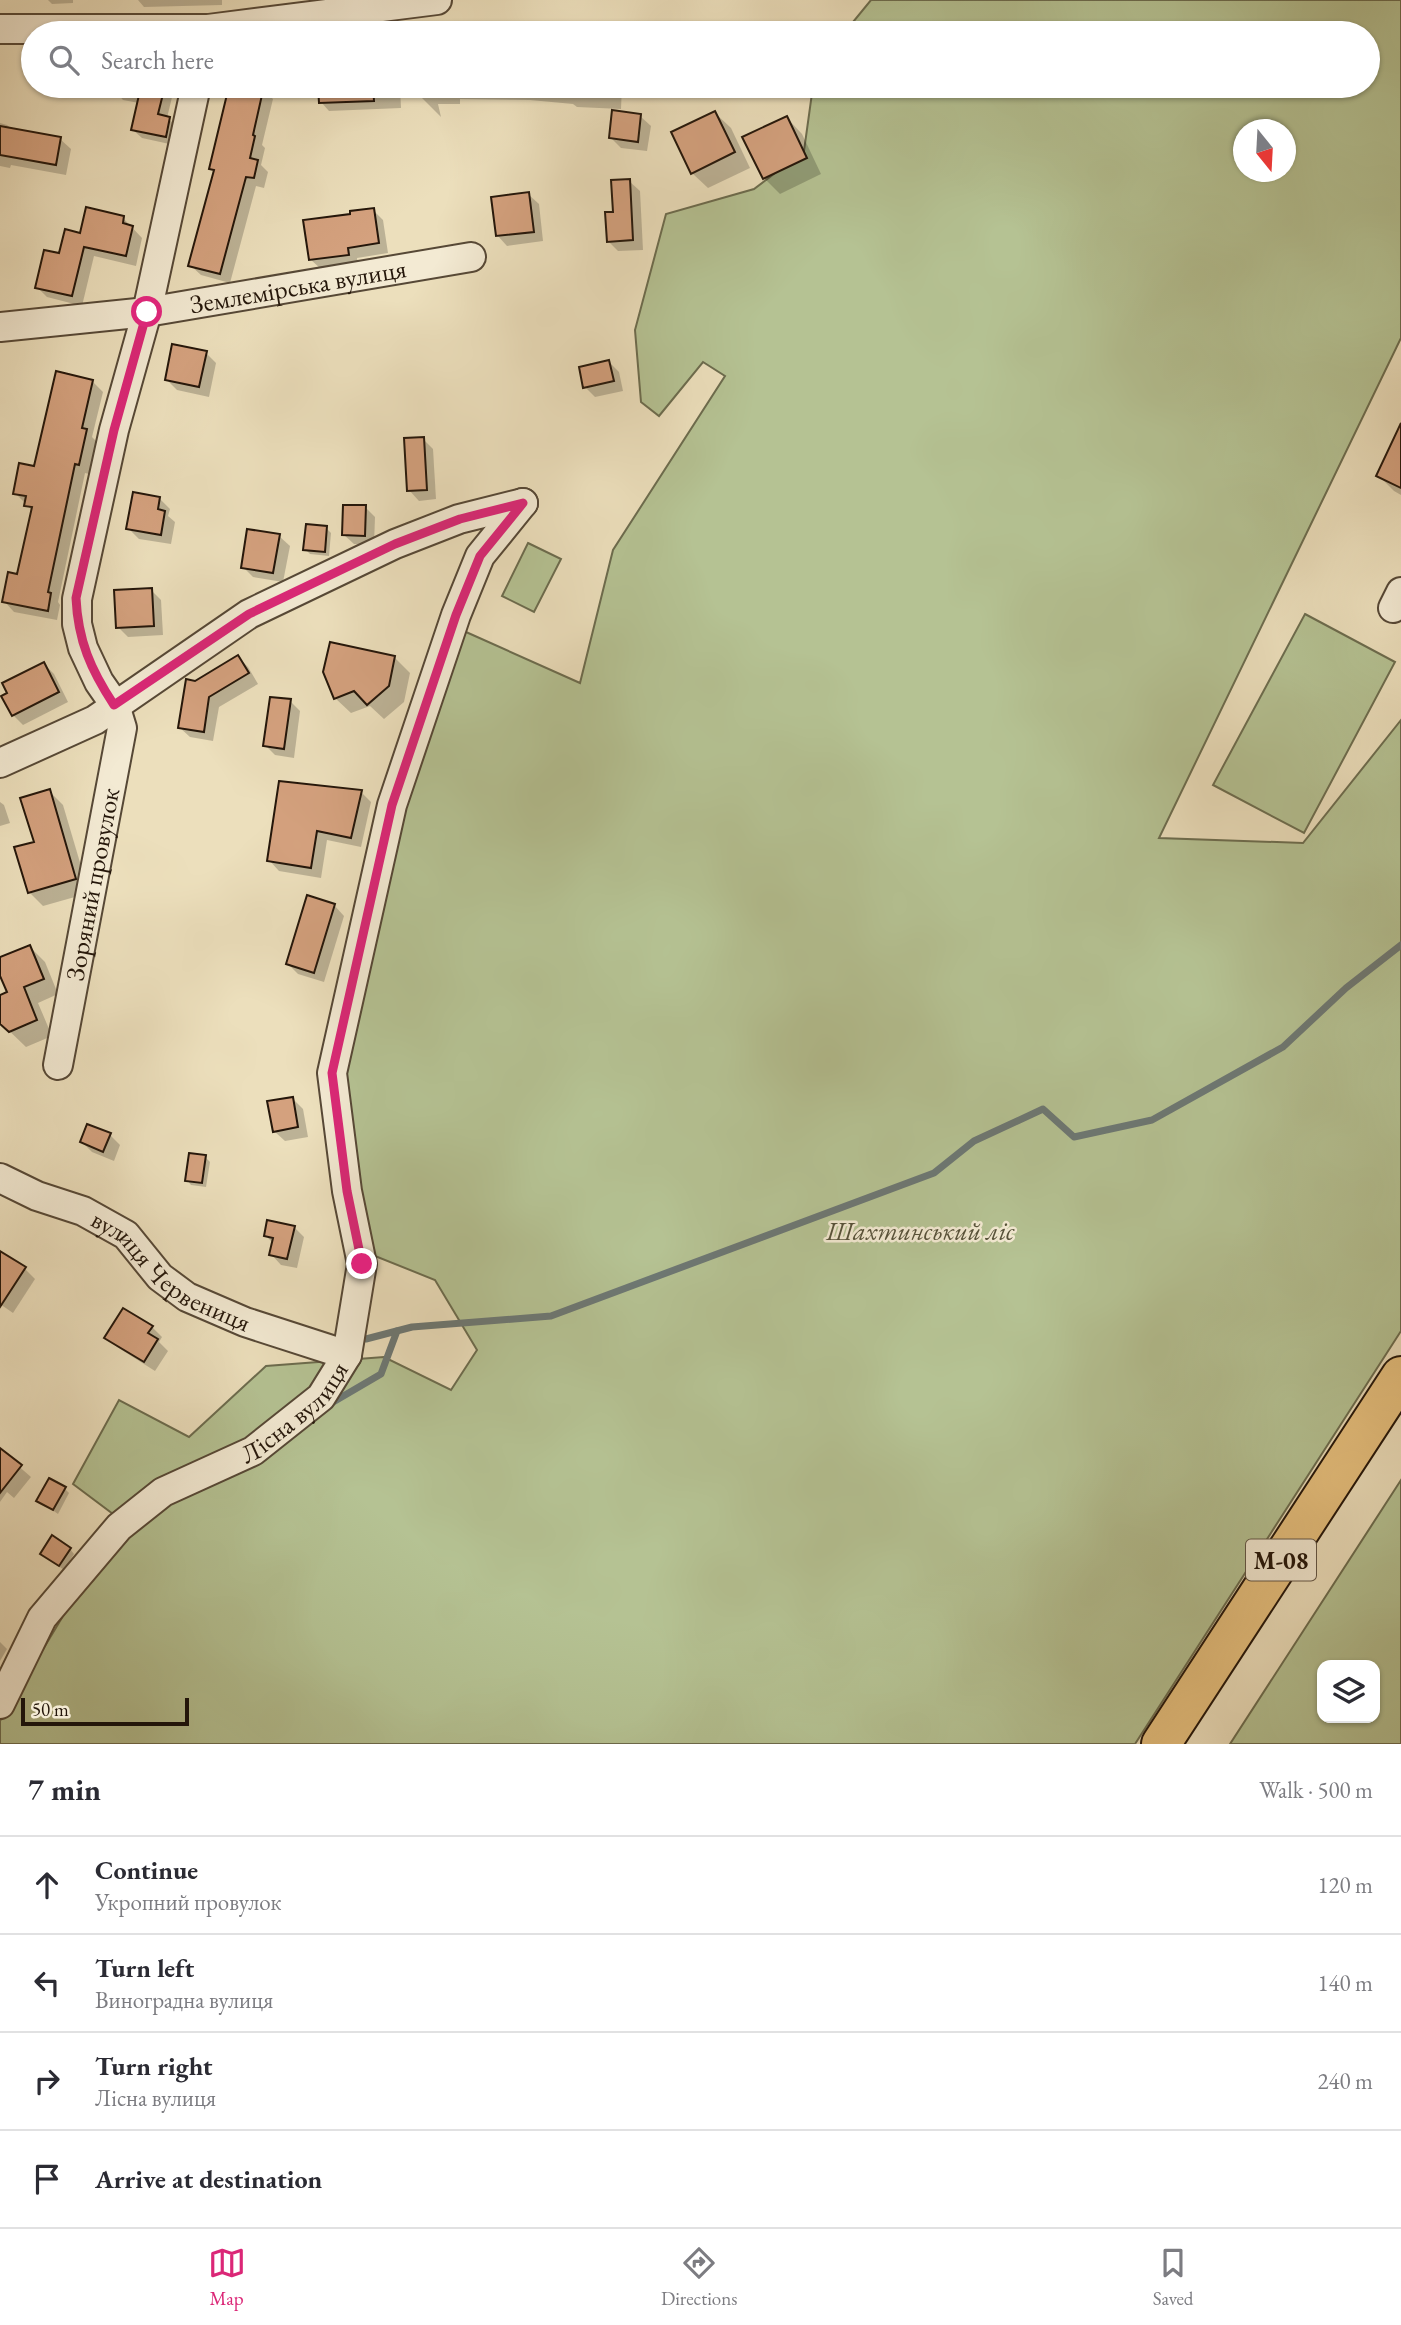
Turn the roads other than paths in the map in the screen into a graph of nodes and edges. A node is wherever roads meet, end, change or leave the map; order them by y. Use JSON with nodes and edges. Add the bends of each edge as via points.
{"nodes":[{"id":1,"x":437,"y":0,"type":"edge"},
{"id":2,"x":282,"y":21,"type":"edge"},
{"id":3,"x":0,"y":29,"type":"edge"},
{"id":4,"x":21,"y":29,"type":"edge"},
{"id":5,"x":193,"y":98,"type":"edge"},
{"id":6,"x":471,"y":257,"type":"dead end"},
{"id":7,"x":147,"y":312,"type":"junction"},
{"id":8,"x":0,"y":327,"type":"edge"},
{"id":9,"x":114,"y":705,"type":"junction"},
{"id":10,"x":0,"y":763,"type":"edge"},
{"id":11,"x":58,"y":1065,"type":"dead end"},
{"id":12,"x":0,"y":1178,"type":"edge"},
{"id":13,"x":347,"y":1355,"type":"junction"},
{"id":14,"x":1401,"y":1376,"type":"edge"},
{"id":15,"x":0,"y":1704,"type":"edge"},
{"id":16,"x":1161,"y":1744,"type":"edge"}],
"edges":[{"from":1,"to":2,"type":"street"},
{"from":3,"to":4,"type":"street"},
{"from":5,"to":7,"type":"street"},
{"from":6,"to":7,"type":"street","name":"Землемірська вулиця"},
{"from":7,"to":8,"type":"street","name":"Землемірська вулиця"},
{"from":7,"to":9,"type":"street","via":[[114,430],[76,598],[83,648]]},
{"from":9,"to":10,"type":"street","via":[[95,720]]},
{"from":9,"to":11,"type":"street","name":"Зоряний провулок","via":[[122,728]]},
{"from":9,"to":13,"type":"street","name":"Лісна вулиця","via":[[249,614],[395,544],[460,519],[523,503],[480,556],[396,792],[332,1073],[362,1264]]},
{"from":12,"to":13,"type":"street","name":"вулиця Червениця","via":[[83,1211],[126,1235],[160,1277],[187,1297],[244,1322]]},
{"from":13,"to":15,"type":"street","name":"Лісна вулиця","via":[[321,1397],[253,1451],[163,1492],[119,1527],[42,1618]]},
{"from":14,"to":16,"type":"highway","number":"М-08"}]}
